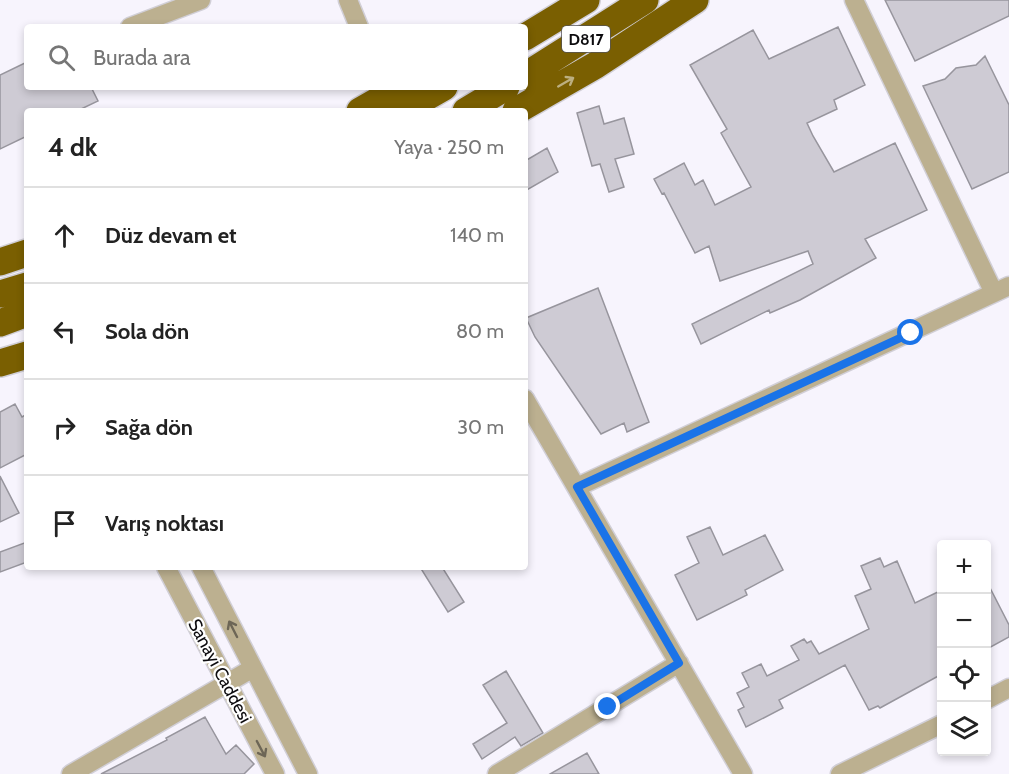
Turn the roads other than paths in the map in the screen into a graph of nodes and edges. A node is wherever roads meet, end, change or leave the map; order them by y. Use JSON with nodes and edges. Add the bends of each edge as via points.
{"nodes":[{"id":1,"x":201,"y":0,"type":"edge"},
{"id":2,"x":348,"y":0,"type":"edge"},
{"id":3,"x":565,"y":0,"type":"edge"},
{"id":4,"x":586,"y":0,"type":"edge"},
{"id":5,"x":645,"y":0,"type":"edge"},
{"id":6,"x":696,"y":0,"type":"edge"},
{"id":7,"x":854,"y":0,"type":"edge"},
{"id":8,"x":137,"y":24,"type":"edge"},
{"id":9,"x":358,"y":24,"type":"edge"},
{"id":10,"x":517,"y":24,"type":"edge"},
{"id":11,"x":528,"y":36,"type":"edge"},
{"id":12,"x":528,"y":73,"type":"edge"},
{"id":13,"x":394,"y":90,"type":"edge"},
{"id":14,"x":439,"y":90,"type":"edge"},
{"id":15,"x":501,"y":90,"type":"edge"},
{"id":16,"x":369,"y":100,"type":"edge"},
{"id":17,"x":407,"y":108,"type":"edge"},
{"id":18,"x":471,"y":108,"type":"edge"},
{"id":19,"x":521,"y":108,"type":"edge"},
{"id":20,"x":24,"y":254,"type":"edge"},
{"id":21,"x":0,"y":262,"type":"edge"},
{"id":22,"x":24,"y":287,"type":"edge"},
{"id":23,"x":1002,"y":289,"type":"edge"},
{"id":24,"x":0,"y":294,"type":"edge"},
{"id":25,"x":24,"y":314,"type":"edge"},
{"id":26,"x":0,"y":323,"type":"edge"},
{"id":27,"x":24,"y":356,"type":"edge"},
{"id":28,"x":0,"y":363,"type":"edge"},
{"id":29,"x":528,"y":404,"type":"edge"},
{"id":30,"x":577,"y":487,"type":"junction"},
{"id":31,"x":168,"y":570,"type":"edge"},
{"id":32,"x":203,"y":570,"type":"edge"},
{"id":33,"x":679,"y":663,"type":"junction"},
{"id":34,"x":253,"y":668,"type":"junction"},
{"id":35,"x":226,"y":682,"type":"junction"},
{"id":36,"x":1009,"y":688,"type":"edge"},
{"id":37,"x":991,"y":698,"type":"edge"},
{"id":38,"x":937,"y":726,"type":"edge"},
{"id":39,"x":71,"y":774,"type":"edge"},
{"id":40,"x":275,"y":774,"type":"edge"},
{"id":41,"x":308,"y":774,"type":"edge"},
{"id":42,"x":497,"y":774,"type":"edge"},
{"id":43,"x":743,"y":774,"type":"edge"},
{"id":44,"x":840,"y":774,"type":"edge"}],
"edges":[{"from":1,"to":8,"type":"street"},
{"from":2,"to":9,"type":"street"},
{"from":3,"to":10,"type":"highway"},
{"from":4,"to":11,"type":"highway","number":"D817"},
{"from":5,"to":12,"type":"highway","number":"D817"},
{"from":19,"to":6,"type":"highway","one_way":true},
{"from":7,"to":23,"type":"street"},
{"from":13,"to":16,"type":"highway"},
{"from":14,"to":17,"type":"highway"},
{"from":15,"to":18,"type":"highway"},
{"from":20,"to":21,"type":"highway"},
{"from":22,"to":24,"type":"highway"},
{"from":23,"to":30,"type":"street"},
{"from":25,"to":26,"type":"highway"},
{"from":27,"to":28,"type":"highway"},
{"from":29,"to":30,"type":"street"},
{"from":30,"to":33,"type":"street"},
{"from":31,"to":35,"type":"street","name":"Sanayi Caddesi"},
{"from":34,"to":32,"type":"street","name":"Sanayi Caddesi","one_way":true},
{"from":33,"to":42,"type":"street"},
{"from":33,"to":43,"type":"street"},
{"from":34,"to":35,"type":"street"},
{"from":34,"to":41,"type":"street","name":"Sanayi Caddesi"},
{"from":35,"to":39,"type":"street"},
{"from":35,"to":40,"type":"street","name":"Sanayi Caddesi","one_way":true},
{"from":36,"to":37,"type":"street"},
{"from":38,"to":44,"type":"street"}]}
